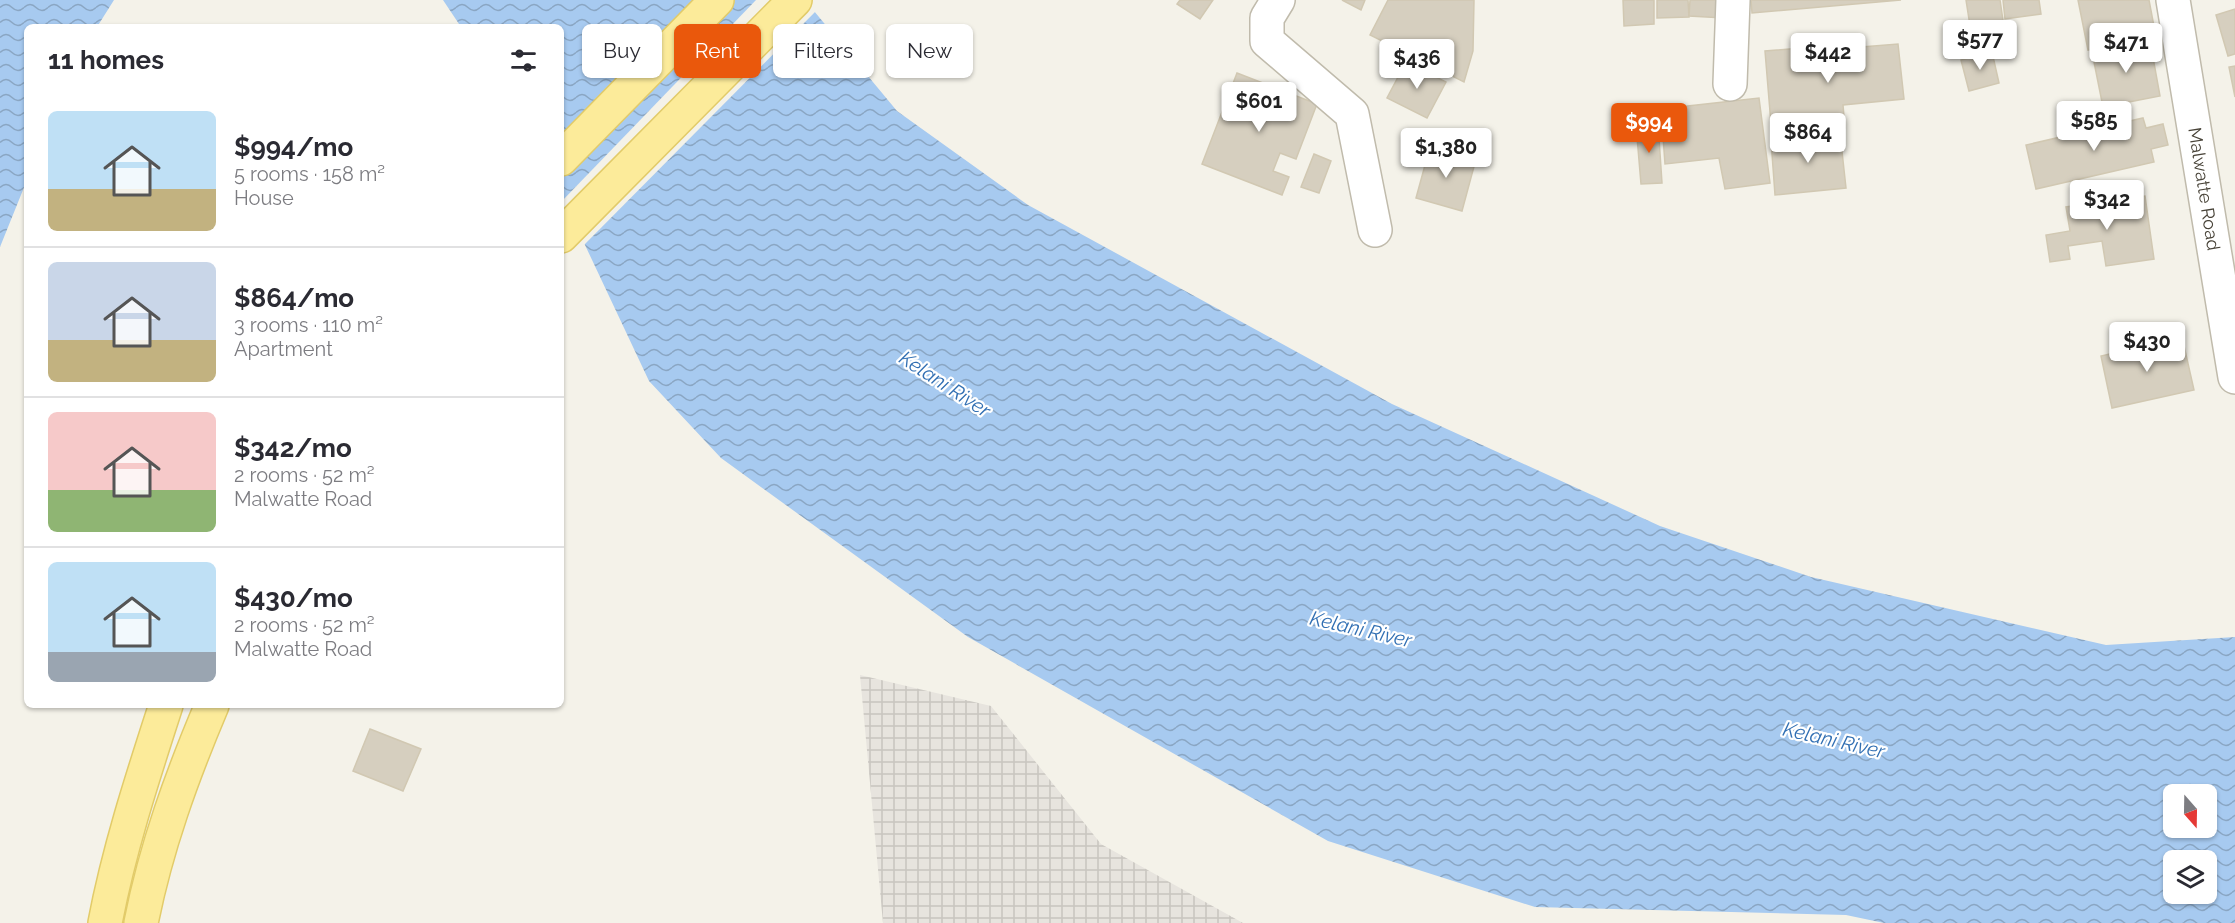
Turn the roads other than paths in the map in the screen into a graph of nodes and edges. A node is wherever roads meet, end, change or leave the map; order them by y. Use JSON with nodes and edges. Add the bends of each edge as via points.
{"nodes":[{"id":1,"x":717,"y":0,"type":"edge"},
{"id":2,"x":795,"y":0,"type":"edge"},
{"id":3,"x":1278,"y":0,"type":"edge"},
{"id":4,"x":1733,"y":0,"type":"edge"},
{"id":5,"x":2173,"y":0,"type":"edge"},
{"id":6,"x":1730,"y":84,"type":"dead end"},
{"id":7,"x":564,"y":156,"type":"edge"},
{"id":8,"x":1375,"y":230,"type":"dead end"},
{"id":9,"x":564,"y":233,"type":"edge"},
{"id":10,"x":2235,"y":377,"type":"edge"},
{"id":11,"x":165,"y":708,"type":"edge"},
{"id":12,"x":211,"y":708,"type":"edge"},
{"id":13,"x":105,"y":923,"type":"edge"},
{"id":14,"x":141,"y":923,"type":"edge"}],
"edges":[{"from":1,"to":7,"type":"main road"},
{"from":2,"to":9,"type":"main road"},
{"from":3,"to":8,"type":"street","via":[[1267,18],[1267,41],[1352,114]]},
{"from":4,"to":6,"type":"street"},
{"from":5,"to":10,"type":"street","name":"Malwatte Road"},
{"from":11,"to":13,"type":"main road"},
{"from":12,"to":14,"type":"main road","via":[[160,843]]}]}
